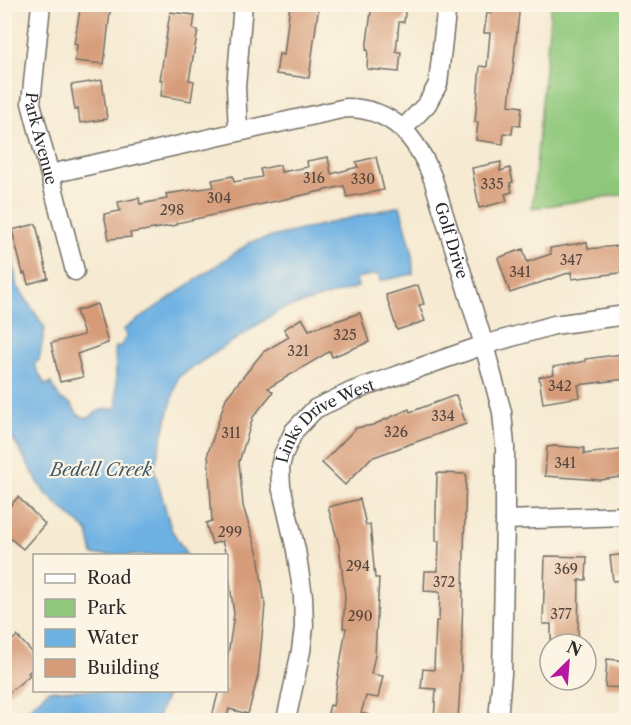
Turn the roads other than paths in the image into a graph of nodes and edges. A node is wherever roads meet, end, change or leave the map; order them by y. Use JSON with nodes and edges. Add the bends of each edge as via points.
{"nodes":[{"id":1,"x":41,"y":4,"type":"edge"},
{"id":2,"x":243,"y":4,"type":"edge"},
{"id":3,"x":447,"y":4,"type":"edge"},
{"id":4,"x":403,"y":129,"type":"junction"},
{"id":5,"x":238,"y":131,"type":"junction"},
{"id":6,"x":50,"y":174,"type":"junction"},
{"id":7,"x":75,"y":271,"type":"dead end"},
{"id":8,"x":627,"y":315,"type":"edge"},
{"id":9,"x":484,"y":345,"type":"junction"},
{"id":10,"x":627,"y":516,"type":"edge"},
{"id":11,"x":505,"y":520,"type":"junction"},
{"id":12,"x":286,"y":720,"type":"edge"},
{"id":13,"x":498,"y":720,"type":"edge"}],
"edges":[{"from":1,"to":6,"type":"street","name":"Park Avenue","via":[[31,103]]},
{"from":2,"to":5,"type":"street","via":[[236,87]]},
{"from":3,"to":4,"type":"street","via":[[438,84],[427,104]]},
{"from":4,"to":5,"type":"street","name":"Golf Drive","via":[[382,115],[346,108]]},
{"from":4,"to":9,"type":"street","name":"Golf Drive","via":[[416,142],[433,178]]},
{"from":5,"to":6,"type":"street","name":"Golf Drive"},
{"from":6,"to":7,"type":"street","name":"Park Avenue"},
{"from":8,"to":9,"type":"street","name":"Links Drive West","via":[[554,325]]},
{"from":9,"to":11,"type":"street","name":"Golf Drive","via":[[502,412]]},
{"from":9,"to":12,"type":"street","name":"Links Drive West","via":[[353,391],[315,409],[294,431],[280,467],[303,596],[304,627]]},
{"from":10,"to":11,"type":"street"},
{"from":11,"to":13,"type":"street","name":"Golf Drive"}]}
